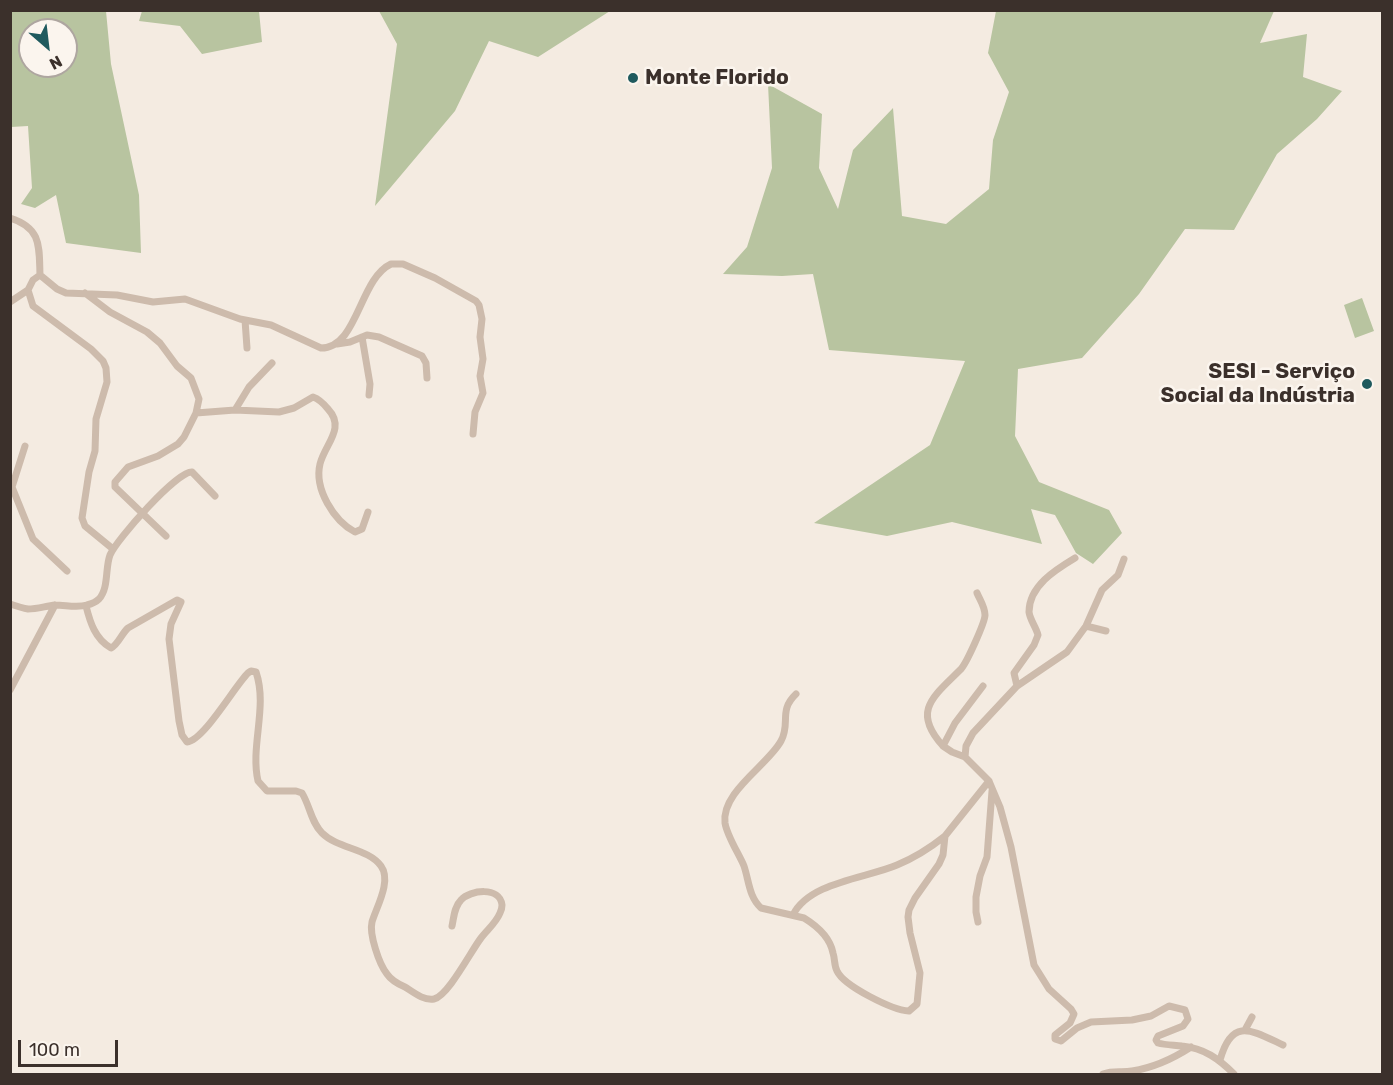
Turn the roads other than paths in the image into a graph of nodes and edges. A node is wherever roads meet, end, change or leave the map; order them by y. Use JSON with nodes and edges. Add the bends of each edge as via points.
{"nodes":[{"id":1,"x":10,"y":218,"type":"edge"},
{"id":2,"x":40,"y":275,"type":"junction"},
{"id":3,"x":28,"y":291,"type":"junction"},
{"id":4,"x":85,"y":293,"type":"junction"},
{"id":5,"x":10,"y":302,"type":"edge"},
{"id":6,"x":245,"y":320,"type":"junction"},
{"id":7,"x":362,"y":337,"type":"junction"},
{"id":8,"x":336,"y":344,"type":"junction"},
{"id":9,"x":247,"y":348,"type":"dead end"},
{"id":10,"x":272,"y":363,"type":"dead end"},
{"id":11,"x":427,"y":378,"type":"dead end"},
{"id":12,"x":369,"y":394,"type":"dead end"},
{"id":13,"x":236,"y":410,"type":"junction"},
{"id":14,"x":196,"y":413,"type":"junction"},
{"id":15,"x":473,"y":434,"type":"dead end"},
{"id":16,"x":25,"y":446,"type":"dead end"},
{"id":17,"x":11,"y":486,"type":"edge"},
{"id":18,"x":215,"y":496,"type":"dead end"},
{"id":19,"x":368,"y":512,"type":"dead end"},
{"id":20,"x":142,"y":513,"type":"junction"},
{"id":21,"x":166,"y":536,"type":"dead end"},
{"id":22,"x":113,"y":549,"type":"junction"},
{"id":23,"x":1075,"y":558,"type":"dead end"},
{"id":24,"x":1124,"y":559,"type":"dead end"},
{"id":25,"x":67,"y":571,"type":"dead end"},
{"id":26,"x":977,"y":593,"type":"dead end"},
{"id":27,"x":10,"y":604,"type":"edge"},
{"id":28,"x":55,"y":605,"type":"junction"},
{"id":29,"x":86,"y":606,"type":"junction"},
{"id":30,"x":1086,"y":626,"type":"junction"},
{"id":31,"x":1106,"y":631,"type":"dead end"},
{"id":32,"x":983,"y":686,"type":"dead end"},
{"id":33,"x":1017,"y":686,"type":"junction"},
{"id":34,"x":10,"y":690,"type":"edge"},
{"id":35,"x":796,"y":694,"type":"dead end"},
{"id":36,"x":943,"y":746,"type":"junction"},
{"id":37,"x":965,"y":757,"type":"junction"},
{"id":38,"x":991,"y":783,"type":"junction"},
{"id":39,"x":945,"y":836,"type":"junction"},
{"id":40,"x":793,"y":915,"type":"junction"},
{"id":41,"x":978,"y":922,"type":"dead end"},
{"id":42,"x":452,"y":926,"type":"dead end"},
{"id":43,"x":1252,"y":1017,"type":"dead end"},
{"id":44,"x":1245,"y":1030,"type":"junction"},
{"id":45,"x":1283,"y":1045,"type":"dead end"},
{"id":46,"x":1191,"y":1047,"type":"junction"},
{"id":47,"x":1220,"y":1060,"type":"junction"},
{"id":48,"x":1103,"y":1074,"type":"edge"},
{"id":49,"x":1234,"y":1074,"type":"edge"}],
"edges":[{"from":1,"to":2,"type":"street","via":[[24,223],[35,235]]},
{"from":2,"to":3,"type":"street"},
{"from":2,"to":4,"type":"street","via":[[62,292]]},
{"from":3,"to":5,"type":"street"},
{"from":3,"to":22,"type":"street","via":[[33,306],[91,349],[106,368],[82,518],[85,526]]},
{"from":4,"to":6,"type":"street","via":[[158,302],[184,299]]},
{"from":4,"to":14,"type":"street","via":[[160,343],[191,378],[199,399]]},
{"from":6,"to":8,"type":"street","via":[[271,325],[321,348]]},
{"from":6,"to":9,"type":"street"},
{"from":7,"to":8,"type":"street"},
{"from":7,"to":11,"type":"street","via":[[370,334],[422,356]]},
{"from":7,"to":12,"type":"street"},
{"from":8,"to":15,"type":"street","via":[[349,328],[371,283],[391,264],[423,272],[476,301],[482,319],[483,393],[475,412]]},
{"from":10,"to":13,"type":"street","via":[[249,387]]},
{"from":13,"to":14,"type":"street"},
{"from":13,"to":19,"type":"street","via":[[279,411],[294,408],[309,398],[319,399],[336,422],[320,466],[326,500],[336,517],[355,532],[362,529]]},
{"from":14,"to":20,"type":"street","via":[[178,444],[128,467],[114,482]]},
{"from":16,"to":17,"type":"street"},
{"from":17,"to":25,"type":"street","via":[[32,538]]},
{"from":18,"to":20,"type":"street","via":[[189,471]]},
{"from":20,"to":21,"type":"street"},
{"from":20,"to":22,"type":"street"},
{"from":22,"to":29,"type":"street","via":[[100,598]]},
{"from":23,"to":33,"type":"street","via":[[1052,573],[1035,591],[1029,613],[1038,635],[1014,673]]},
{"from":24,"to":30,"type":"street","via":[[1118,575],[1098,597]]},
{"from":26,"to":36,"type":"street","via":[[984,608],[984,621],[964,666],[934,696],[927,718],[929,729]]},
{"from":27,"to":28,"type":"street","via":[[30,609]]},
{"from":28,"to":29,"type":"street"},
{"from":28,"to":34,"type":"street"},
{"from":29,"to":42,"type":"street","via":[[98,636],[111,648],[124,631],[177,600],[181,602],[171,624],[170,639],[177,715],[187,742],[194,740],[216,716],[248,673],[256,672],[260,696],[258,781],[267,791],[302,793],[322,833],[382,867],[384,887],[371,928],[379,957],[391,978],[428,999],[441,995],[498,918],[502,906],[499,897],[484,891],[463,898],[455,910]]},
{"from":30,"to":31,"type":"street"},
{"from":30,"to":33,"type":"street","via":[[1063,656]]},
{"from":32,"to":36,"type":"street"},
{"from":33,"to":37,"type":"street","via":[[973,733]]},
{"from":35,"to":40,"type":"street","via":[[785,710],[781,742],[737,790],[725,822],[757,904]]},
{"from":36,"to":37,"type":"street"},
{"from":37,"to":38,"type":"street"},
{"from":38,"to":39,"type":"street"},
{"from":38,"to":41,"type":"street","via":[[987,857],[976,897]]},
{"from":38,"to":46,"type":"street","via":[[1011,847],[1034,965],[1049,990],[1074,1014],[1055,1039],[1061,1041],[1091,1022],[1132,1020],[1171,1006],[1185,1010],[1188,1019],[1183,1026],[1161,1034],[1157,1041]]},
{"from":39,"to":40,"type":"street","via":[[897,865],[817,892],[796,907]]},
{"from":39,"to":40,"type":"street","via":[[939,864],[915,898],[908,917],[920,974],[917,1004],[912,1010],[887,1005],[844,980],[837,972],[824,933]]},
{"from":43,"to":44,"type":"street"},
{"from":44,"to":45,"type":"street"},
{"from":44,"to":47,"type":"street","via":[[1229,1037]]},
{"from":46,"to":47,"type":"street"},
{"from":46,"to":48,"type":"street","via":[[1141,1069]]},
{"from":47,"to":49,"type":"street"}]}
